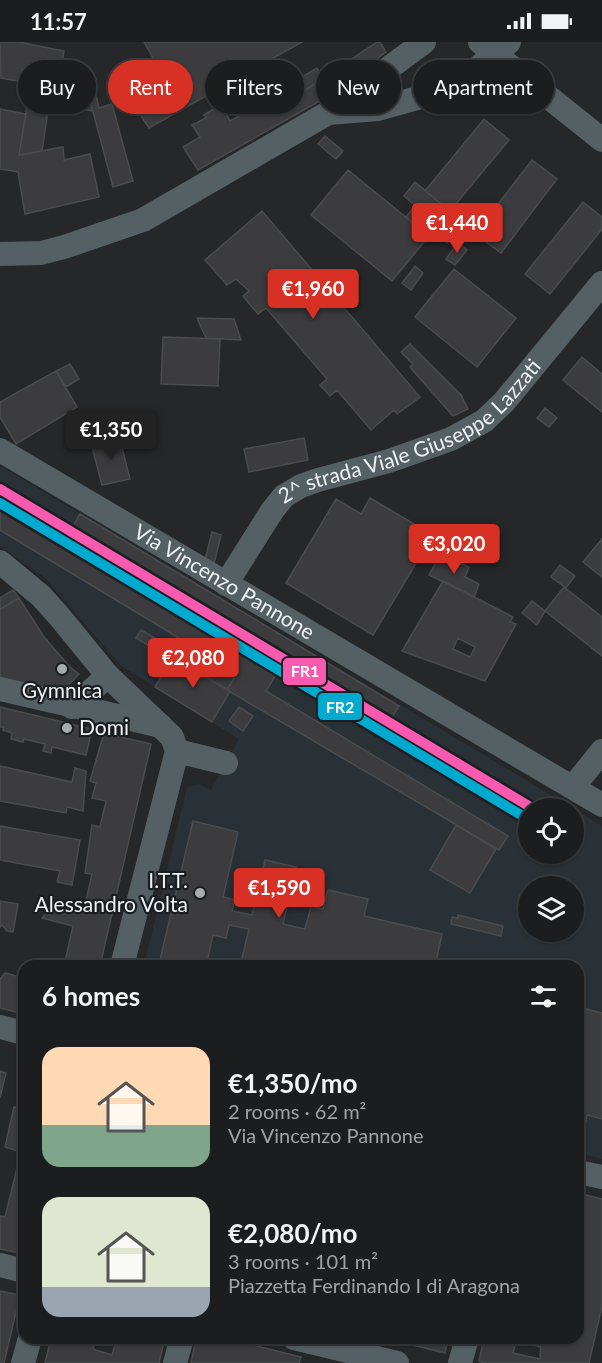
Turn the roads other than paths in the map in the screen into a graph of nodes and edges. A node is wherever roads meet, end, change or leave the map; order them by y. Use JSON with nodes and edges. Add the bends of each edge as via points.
{"nodes":[{"id":1,"x":424,"y":42,"type":"edge"},
{"id":2,"x":495,"y":46,"type":"edge"},
{"id":3,"x":400,"y":60,"type":"edge"},
{"id":4,"x":401,"y":103,"type":"edge"},
{"id":5,"x":326,"y":114,"type":"edge"},
{"id":6,"x":602,"y":140,"type":"edge"},
{"id":7,"x":0,"y":254,"type":"edge"},
{"id":8,"x":602,"y":284,"type":"edge"},
{"id":9,"x":0,"y":450,"type":"edge"},
{"id":10,"x":0,"y":562,"type":"edge"},
{"id":11,"x":226,"y":584,"type":"junction"},
{"id":12,"x":108,"y":676,"type":"junction"},
{"id":13,"x":0,"y":689,"type":"edge"},
{"id":14,"x":72,"y":707,"type":"junction"},
{"id":15,"x":163,"y":726,"type":"junction"},
{"id":16,"x":177,"y":751,"type":"junction"},
{"id":17,"x":602,"y":751,"type":"edge"},
{"id":18,"x":226,"y":762,"type":"dead end"},
{"id":19,"x":573,"y":788,"type":"junction"},
{"id":20,"x":602,"y":805,"type":"edge"},
{"id":21,"x":124,"y":960,"type":"edge"},
{"id":22,"x":0,"y":1027,"type":"edge"},
{"id":23,"x":18,"y":1032,"type":"edge"},
{"id":24,"x":584,"y":1174,"type":"edge"},
{"id":25,"x":602,"y":1178,"type":"edge"},
{"id":26,"x":0,"y":1266,"type":"edge"},
{"id":27,"x":18,"y":1270,"type":"edge"},
{"id":28,"x":28,"y":1344,"type":"edge"},
{"id":29,"x":181,"y":1344,"type":"edge"},
{"id":30,"x":465,"y":1344,"type":"edge"},
{"id":31,"x":322,"y":1349,"type":"edge"},
{"id":32,"x":23,"y":1363,"type":"edge"},
{"id":33,"x":176,"y":1363,"type":"edge"},
{"id":34,"x":397,"y":1363,"type":"edge"},
{"id":35,"x":460,"y":1363,"type":"edge"}],
"edges":[{"from":1,"to":3,"type":"street"},
{"from":2,"to":4,"type":"street","via":[[463,80]]},
{"from":2,"to":6,"type":"street"},
{"from":5,"to":7,"type":"street","via":[[143,220],[41,253]]},
{"from":8,"to":11,"type":"street","name":"2^ strada Viale Giuseppe Lazzati","via":[[484,421],[451,439],[389,462],[318,480],[284,496]]},
{"from":9,"to":11,"type":"street","name":"Via Vincenzo Pannone"},
{"from":10,"to":12,"type":"street","via":[[60,616]]},
{"from":11,"to":19,"type":"street","name":"Via Vincenzo Pannone"},
{"from":12,"to":14,"type":"street"},
{"from":12,"to":15,"type":"street"},
{"from":13,"to":14,"type":"street"},
{"from":14,"to":15,"type":"street"},
{"from":15,"to":16,"type":"street"},
{"from":16,"to":18,"type":"street"},
{"from":16,"to":21,"type":"street"},
{"from":17,"to":19,"type":"street"},
{"from":19,"to":20,"type":"street","name":"Via Vincenzo Pannone"},
{"from":22,"to":23,"type":"street"},
{"from":24,"to":25,"type":"street"},
{"from":26,"to":27,"type":"street"},
{"from":28,"to":32,"type":"street"},
{"from":29,"to":33,"type":"street"},
{"from":30,"to":35,"type":"street"},
{"from":31,"to":34,"type":"street"}]}
